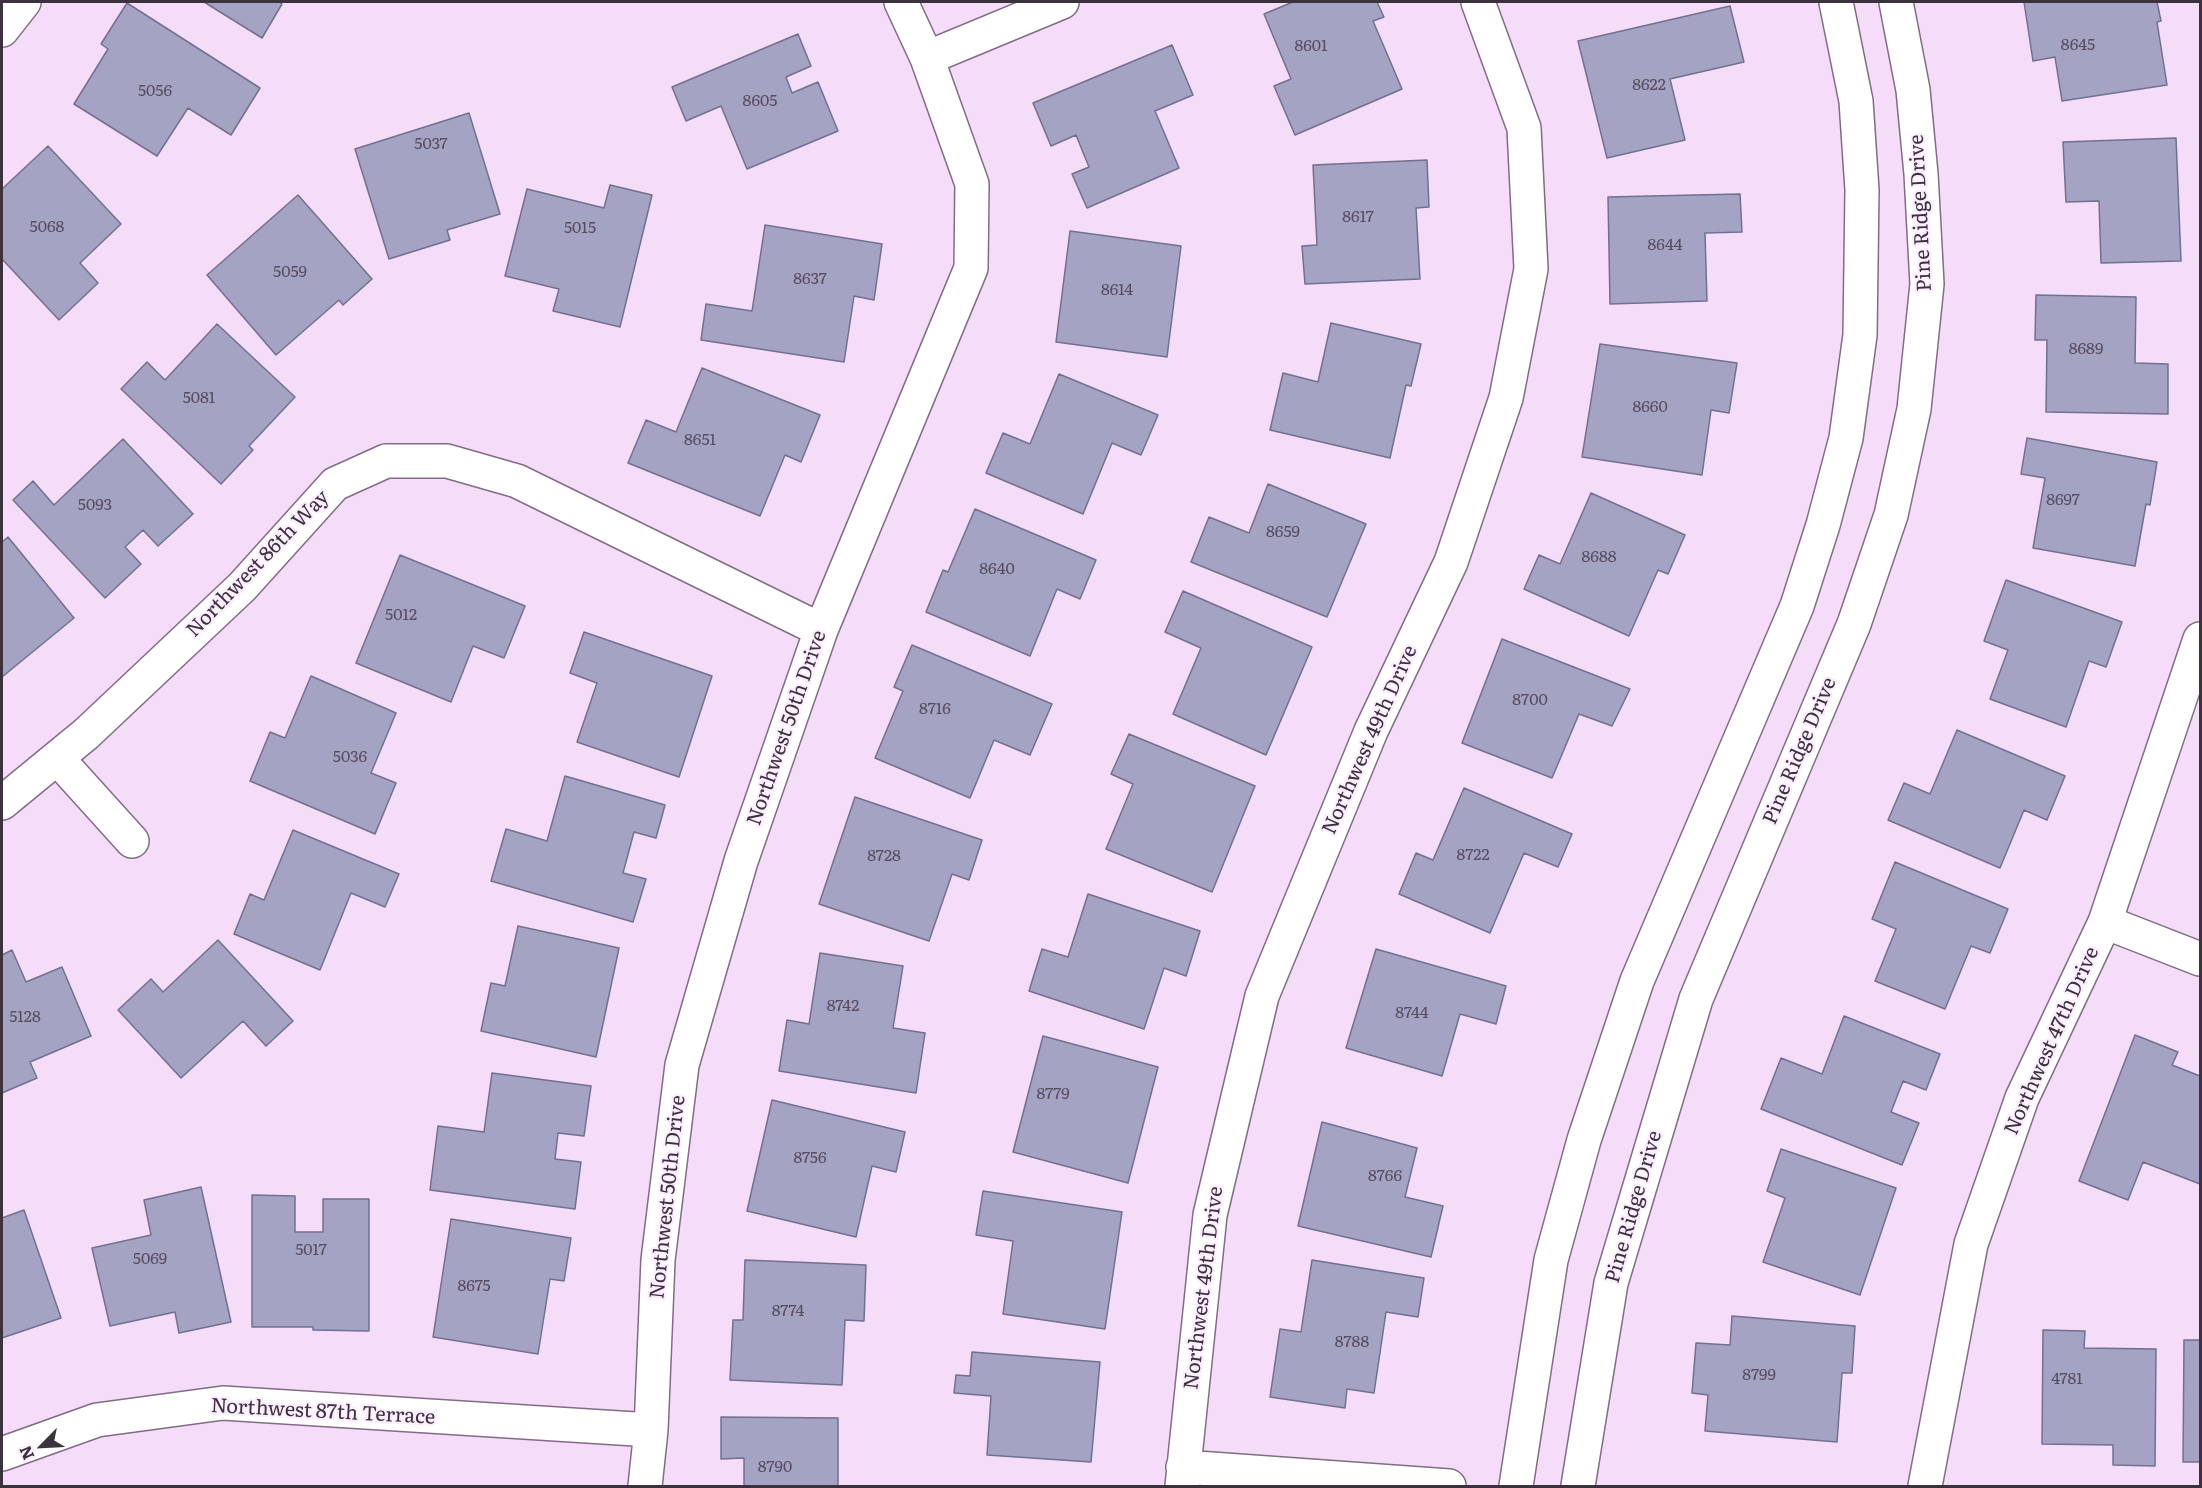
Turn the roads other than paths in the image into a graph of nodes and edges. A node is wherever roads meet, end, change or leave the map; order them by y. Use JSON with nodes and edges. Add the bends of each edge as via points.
{"nodes":[{"id":1,"x":24,"y":2,"type":"edge"},
{"id":2,"x":900,"y":2,"type":"edge"},
{"id":3,"x":1062,"y":2,"type":"edge"},
{"id":4,"x":1478,"y":2,"type":"edge"},
{"id":5,"x":1836,"y":2,"type":"edge"},
{"id":6,"x":1896,"y":2,"type":"edge"},
{"id":7,"x":2,"y":30,"type":"edge"},
{"id":8,"x":927,"y":58,"type":"junction"},
{"id":9,"x":821,"y":630,"type":"junction"},
{"id":10,"x":2200,"y":639,"type":"edge"},
{"id":11,"x":57,"y":758,"type":"junction"},
{"id":12,"x":2,"y":803,"type":"edge"},
{"id":13,"x":132,"y":841,"type":"dead end"},
{"id":14,"x":2105,"y":922,"type":"junction"},
{"id":15,"x":2200,"y":959,"type":"edge"},
{"id":16,"x":651,"y":1430,"type":"junction"},
{"id":17,"x":2,"y":1454,"type":"edge"},
{"id":18,"x":1183,"y":1477,"type":"edge"},
{"id":19,"x":645,"y":1486,"type":"edge"},
{"id":20,"x":1449,"y":1486,"type":"edge"},
{"id":21,"x":1516,"y":1486,"type":"edge"},
{"id":22,"x":1578,"y":1486,"type":"edge"},
{"id":23,"x":1925,"y":1486,"type":"edge"}],
"edges":[{"from":1,"to":7,"type":"street"},
{"from":2,"to":8,"type":"street","name":"Northwest 50th Drive"},
{"from":3,"to":8,"type":"street"},
{"from":4,"to":18,"type":"street","name":"Northwest 49th Drive","via":[[1524,128],[1531,269],[1506,398],[1451,562],[1371,731],[1262,996],[1210,1215]]},
{"from":5,"to":21,"type":"street","via":[[1856,101],[1862,190],[1860,335],[1845,438],[1797,606],[1637,981],[1584,1140],[1551,1260]]},
{"from":6,"to":22,"type":"street","name":"Pine Ridge Drive","via":[[1913,90],[1927,284],[1912,420],[1891,515],[1854,624],[1696,999],[1611,1283]]},
{"from":8,"to":9,"type":"street","name":"Northwest 50th Drive","via":[[972,184],[971,267]]},
{"from":9,"to":11,"type":"street","name":"Northwest 86th Way","via":[[517,481],[447,462],[386,461],[335,484],[242,587]]},
{"from":9,"to":16,"type":"street","name":"Northwest 50th Drive","via":[[741,861],[682,1065],[658,1260]]},
{"from":10,"to":14,"type":"street","name":"Northwest 47th Drive"},
{"from":11,"to":12,"type":"street","name":"Northwest 86th Way"},
{"from":11,"to":13,"type":"street"},
{"from":14,"to":15,"type":"street"},
{"from":14,"to":23,"type":"street","name":"Northwest 47th Drive","via":[[2022,1098],[1971,1244]]},
{"from":16,"to":17,"type":"street","name":"Northwest 87th Terrace","via":[[223,1403],[98,1420]]},
{"from":16,"to":19,"type":"street","name":"Northwest 50th Drive"},
{"from":18,"to":20,"type":"street"}]}
